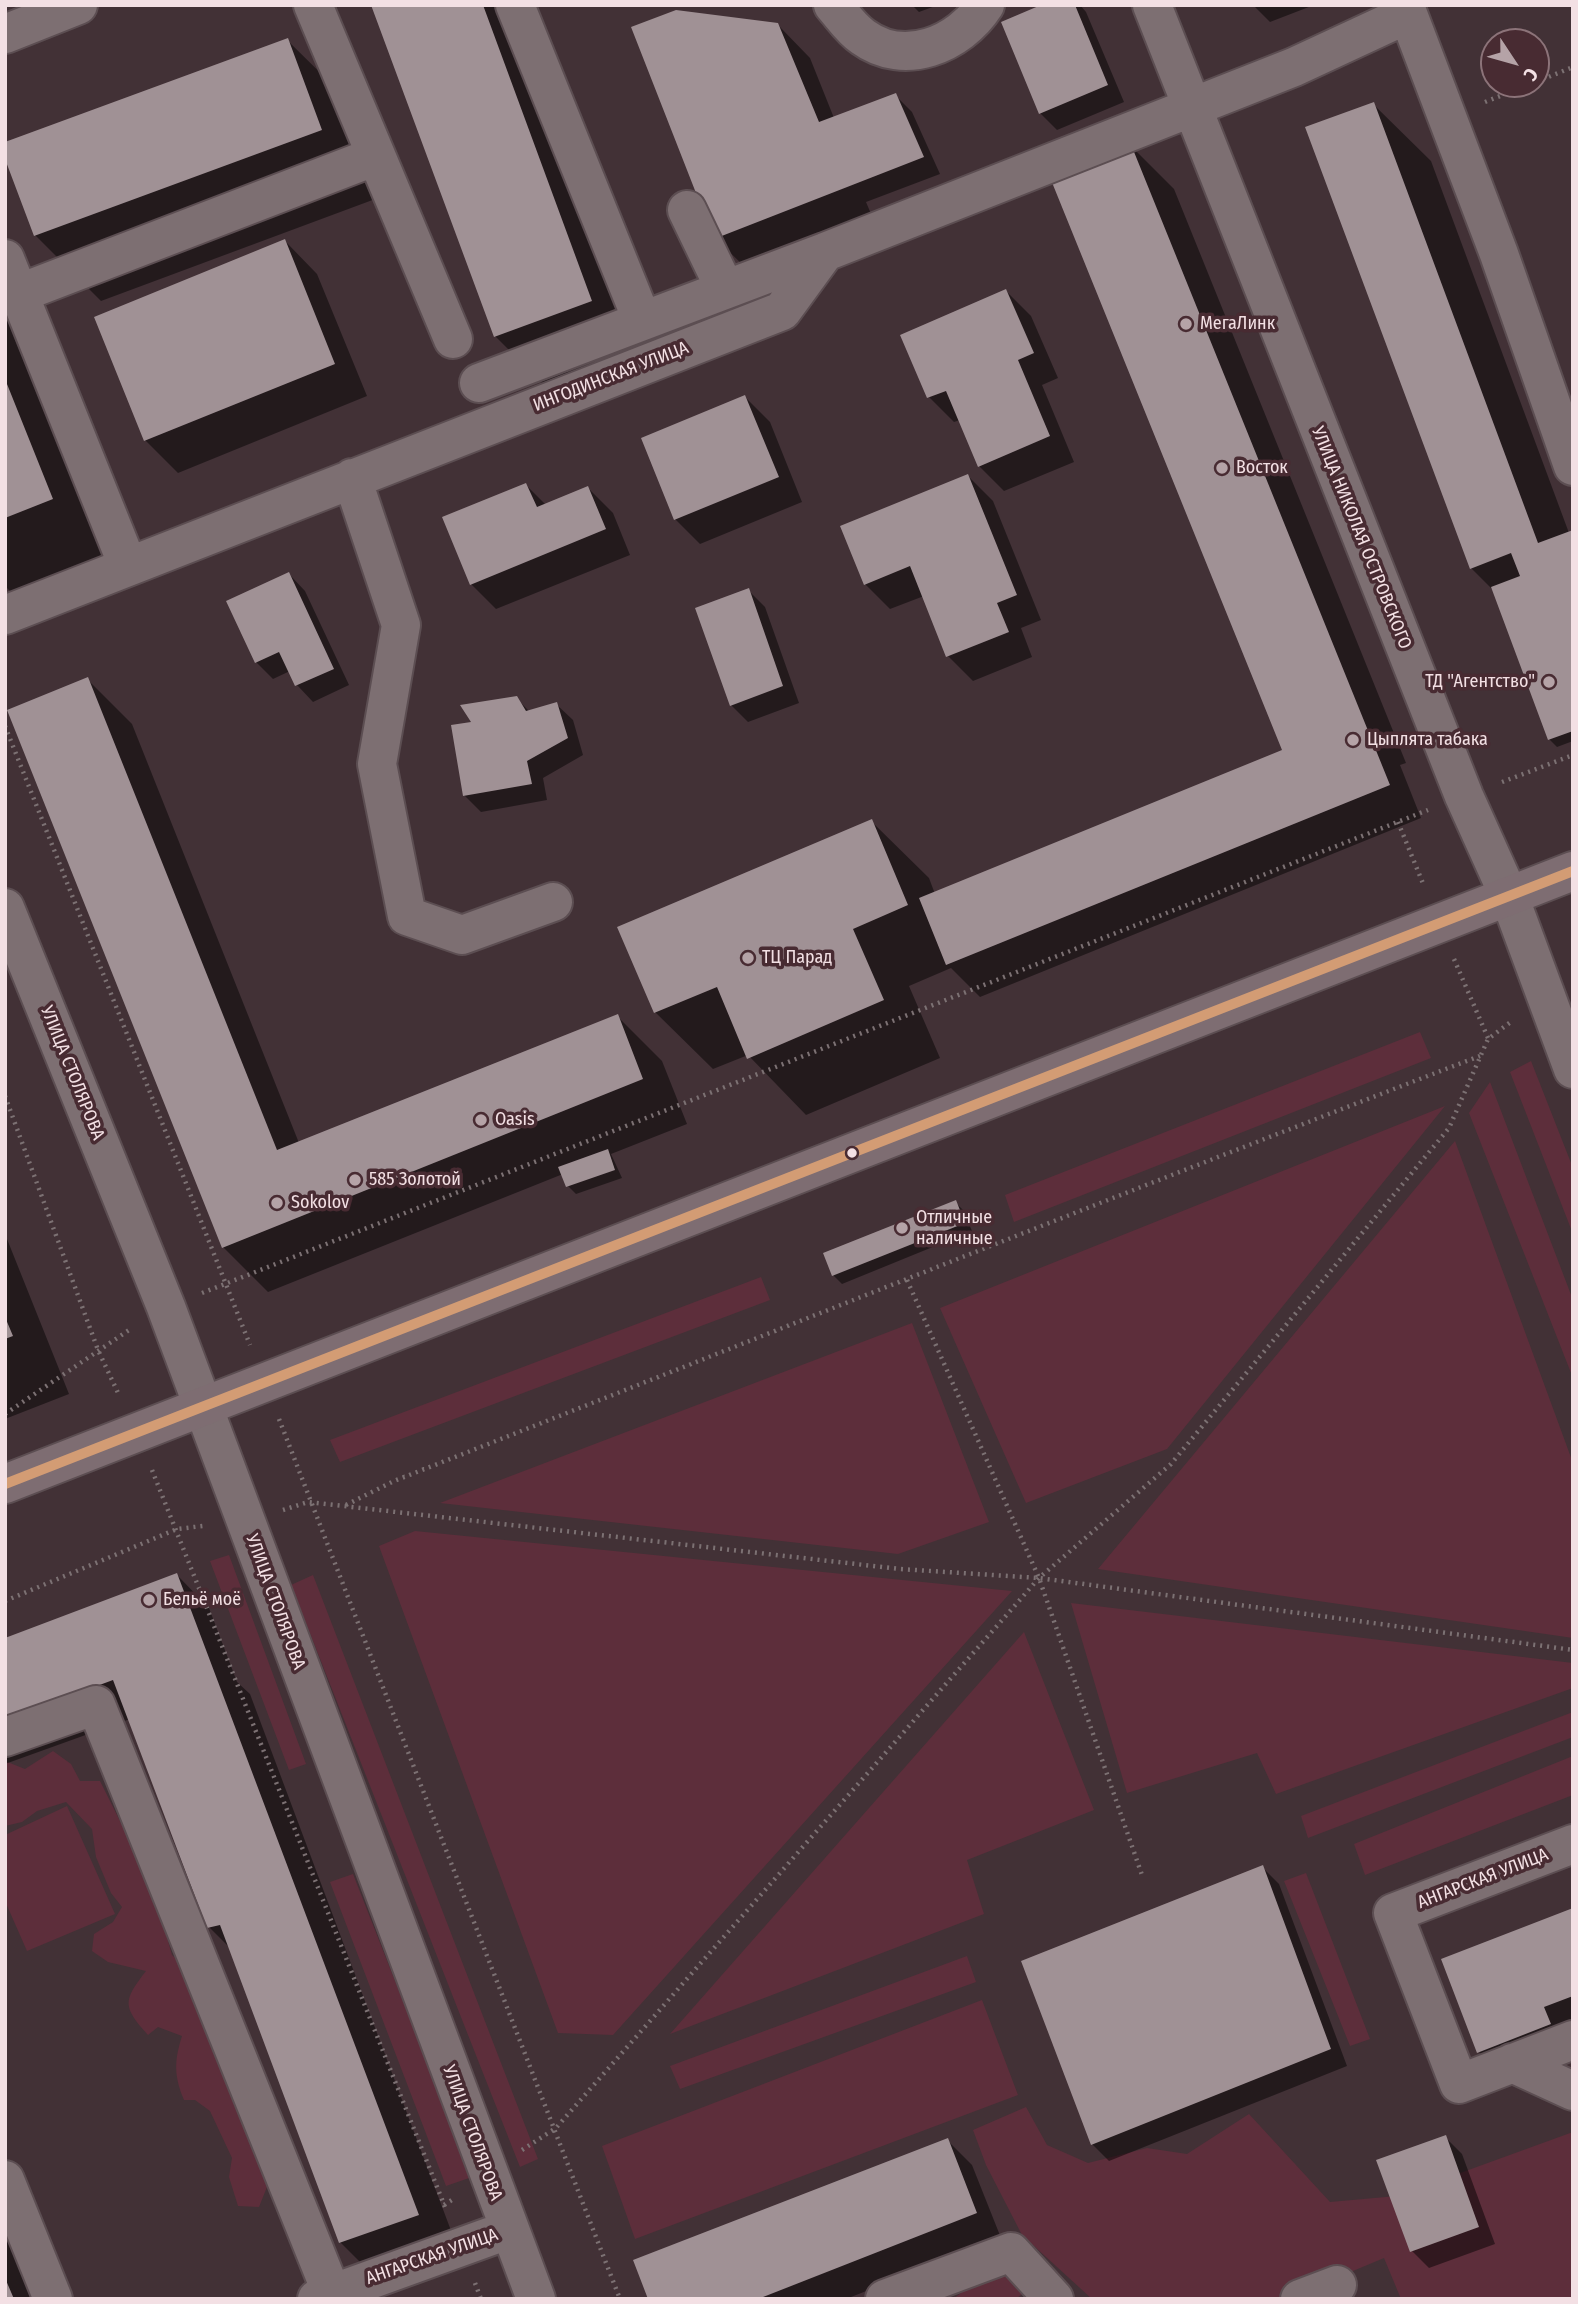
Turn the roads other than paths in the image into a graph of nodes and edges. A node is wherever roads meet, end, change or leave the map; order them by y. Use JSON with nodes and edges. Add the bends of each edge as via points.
{"nodes":[{"id":1,"x":78,"y":5,"type":"edge"},
{"id":2,"x":313,"y":5,"type":"edge"},
{"id":3,"x":515,"y":5,"type":"edge"},
{"id":4,"x":833,"y":5,"type":"edge"},
{"id":5,"x":985,"y":5,"type":"edge"},
{"id":6,"x":1152,"y":5,"type":"edge"},
{"id":7,"x":5,"y":34,"type":"edge"},
{"id":8,"x":1191,"y":106,"type":"junction"},
{"id":9,"x":376,"y":156,"type":"junction"},
{"id":10,"x":687,"y":210,"type":"dead end"},
{"id":11,"x":825,"y":252,"type":"junction"},
{"id":12,"x":12,"y":276,"type":"edge"},
{"id":13,"x":725,"y":289,"type":"junction"},
{"id":14,"x":642,"y":320,"type":"junction"},
{"id":15,"x":453,"y":339,"type":"dead end"},
{"id":16,"x":479,"y":383,"type":"dead end"},
{"id":17,"x":1573,"y":466,"type":"edge"},
{"id":18,"x":352,"y":478,"type":"junction"},
{"id":19,"x":128,"y":566,"type":"junction"},
{"id":20,"x":5,"y":615,"type":"edge"},
{"id":21,"x":1573,"y":870,"type":"edge"},
{"id":22,"x":1509,"y":896,"type":"junction"},
{"id":23,"x":553,"y":902,"type":"dead end"},
{"id":24,"x":5,"y":908,"type":"edge"},
{"id":25,"x":14,"y":956,"type":"edge"},
{"id":26,"x":1573,"y":1069,"type":"edge"},
{"id":27,"x":203,"y":1407,"type":"junction"},
{"id":28,"x":5,"y":1484,"type":"edge"},
{"id":29,"x":5,"y":1737,"type":"edge"},
{"id":30,"x":1573,"y":1844,"type":"edge"},
{"id":31,"x":1573,"y":2040,"type":"edge"},
{"id":32,"x":1512,"y":2063,"type":"junction"},
{"id":33,"x":1573,"y":2091,"type":"edge"},
{"id":34,"x":5,"y":2180,"type":"edge"},
{"id":35,"x":508,"y":2230,"type":"junction"},
{"id":36,"x":1337,"y":2285,"type":"dead end"},
{"id":37,"x":341,"y":2294,"type":"edge"},
{"id":38,"x":53,"y":2299,"type":"edge"},
{"id":39,"x":536,"y":2299,"type":"edge"},
{"id":40,"x":885,"y":2299,"type":"edge"},
{"id":41,"x":1054,"y":2299,"type":"edge"},
{"id":42,"x":1300,"y":2299,"type":"edge"}],
"edges":[{"from":1,"to":7,"type":"street"},
{"from":2,"to":9,"type":"street"},
{"from":3,"to":14,"type":"street"},
{"from":4,"to":5,"type":"street","via":[[863,37],[899,53],[936,47],[973,23]]},
{"from":6,"to":8,"type":"street","name":"УЛИЦА НИКОЛАЯ ОСТРОВСКОГО"},
{"from":8,"to":11,"type":"street"},
{"from":8,"to":17,"type":"street","via":[[1294,67],[1408,14]]},
{"from":8,"to":22,"type":"street","name":"УЛИЦА НИКОЛАЯ ОСТРОВСКОГО","via":[[1464,796]]},
{"from":9,"to":12,"type":"street"},
{"from":9,"to":15,"type":"street"},
{"from":10,"to":13,"type":"street"},
{"from":11,"to":13,"type":"street"},
{"from":11,"to":18,"type":"street","name":"ИНГОДИНСКАЯ УЛИЦА","via":[[782,311]]},
{"from":12,"to":19,"type":"street"},
{"from":13,"to":14,"type":"street"},
{"from":14,"to":16,"type":"street"},
{"from":18,"to":19,"type":"street","name":"ИНГОДИНСКАЯ УЛИЦА"},
{"from":18,"to":23,"type":"street","via":[[401,625],[377,764],[407,916],[461,935]]},
{"from":19,"to":20,"type":"street","name":"ИНГОДИНСКАЯ УЛИЦА"},
{"from":21,"to":22,"type":"main road"},
{"from":22,"to":26,"type":"street","name":"УЛИЦА НИКОЛАЯ ОСТРОВСКОГО"},
{"from":22,"to":27,"type":"main road"},
{"from":24,"to":25,"type":"street","name":"УЛИЦА СТОЛЯРОВА"},
{"from":25,"to":27,"type":"street","name":"УЛИЦА СТОЛЯРОВА","via":[[166,1307]]},
{"from":27,"to":28,"type":"main road"},
{"from":27,"to":35,"type":"street","name":"УЛИЦА СТОЛЯРОВА"},
{"from":29,"to":37,"type":"street","via":[[96,1705]]},
{"from":30,"to":32,"type":"street","name":"АНГАРСКАЯ УЛИЦА","via":[[1393,1913],[1459,2084]]},
{"from":31,"to":32,"type":"street"},
{"from":32,"to":33,"type":"street"},
{"from":34,"to":38,"type":"street"},
{"from":35,"to":37,"type":"street","name":"АНГАРСКАЯ УЛИЦА"},
{"from":35,"to":39,"type":"street","name":"УЛИЦА СТОЛЯРОВА"},
{"from":36,"to":42,"type":"street"},
{"from":40,"to":41,"type":"street","via":[[1011,2252]]}]}
